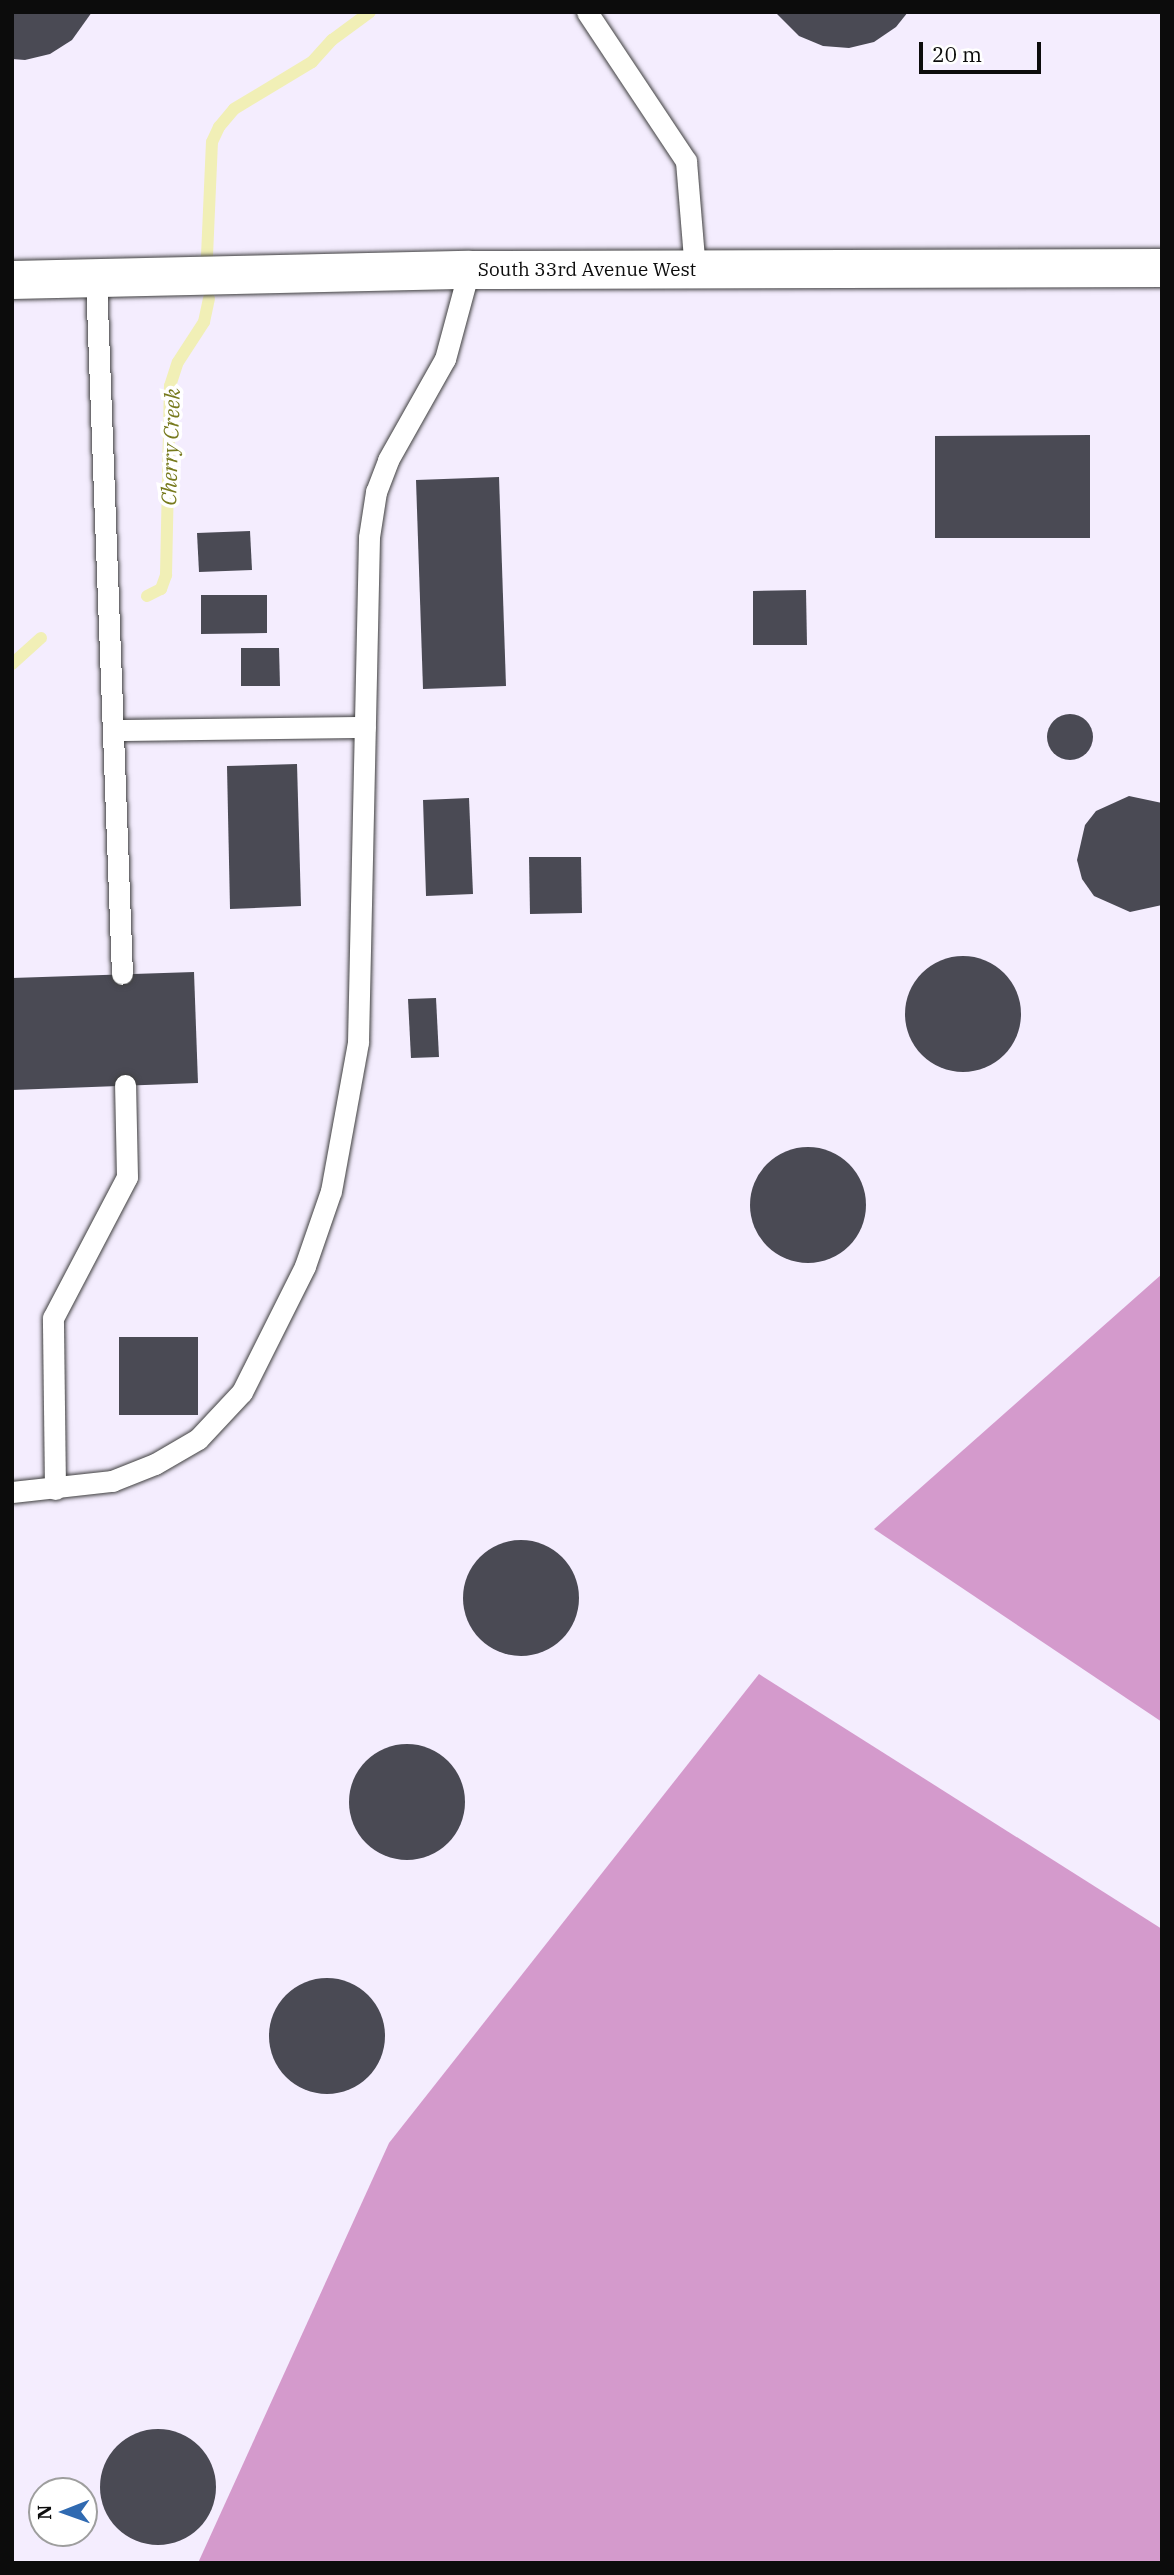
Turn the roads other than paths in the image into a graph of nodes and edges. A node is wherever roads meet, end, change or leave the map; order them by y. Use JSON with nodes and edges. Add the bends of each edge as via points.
{"nodes":[{"id":1,"x":587,"y":12,"type":"edge"},
{"id":2,"x":1162,"y":268,"type":"edge"},
{"id":3,"x":469,"y":270,"type":"junction"},
{"id":4,"x":695,"y":271,"type":"junction"},
{"id":5,"x":96,"y":279,"type":"junction"},
{"id":6,"x":12,"y":280,"type":"edge"},
{"id":7,"x":365,"y":727,"type":"junction"},
{"id":8,"x":115,"y":730,"type":"junction"},
{"id":9,"x":122,"y":974,"type":"dead end"},
{"id":10,"x":124,"y":1086,"type":"dead end"},
{"id":11,"x":55,"y":1489,"type":"junction"},
{"id":12,"x":12,"y":1492,"type":"edge"}],
"edges":[{"from":1,"to":4,"type":"lane","via":[[686,162]]},
{"from":2,"to":4,"type":"street","name":"South 33rd Avenue West"},
{"from":3,"to":4,"type":"street","name":"South 33rd Avenue West"},
{"from":3,"to":5,"type":"street","name":"South 33rd Avenue West"},
{"from":3,"to":7,"type":"lane","via":[[445,359],[388,460],[376,492],[369,537]]},
{"from":5,"to":6,"type":"street","name":"South 33rd Avenue West"},
{"from":5,"to":8,"type":"lane"},
{"from":7,"to":8,"type":"lane"},
{"from":7,"to":11,"type":"lane","via":[[358,1042],[331,1191],[305,1266],[242,1392],[198,1439],[155,1464],[112,1481]]},
{"from":8,"to":9,"type":"lane"},
{"from":10,"to":11,"type":"lane","via":[[127,1177],[53,1318]]},
{"from":11,"to":12,"type":"lane"}]}
